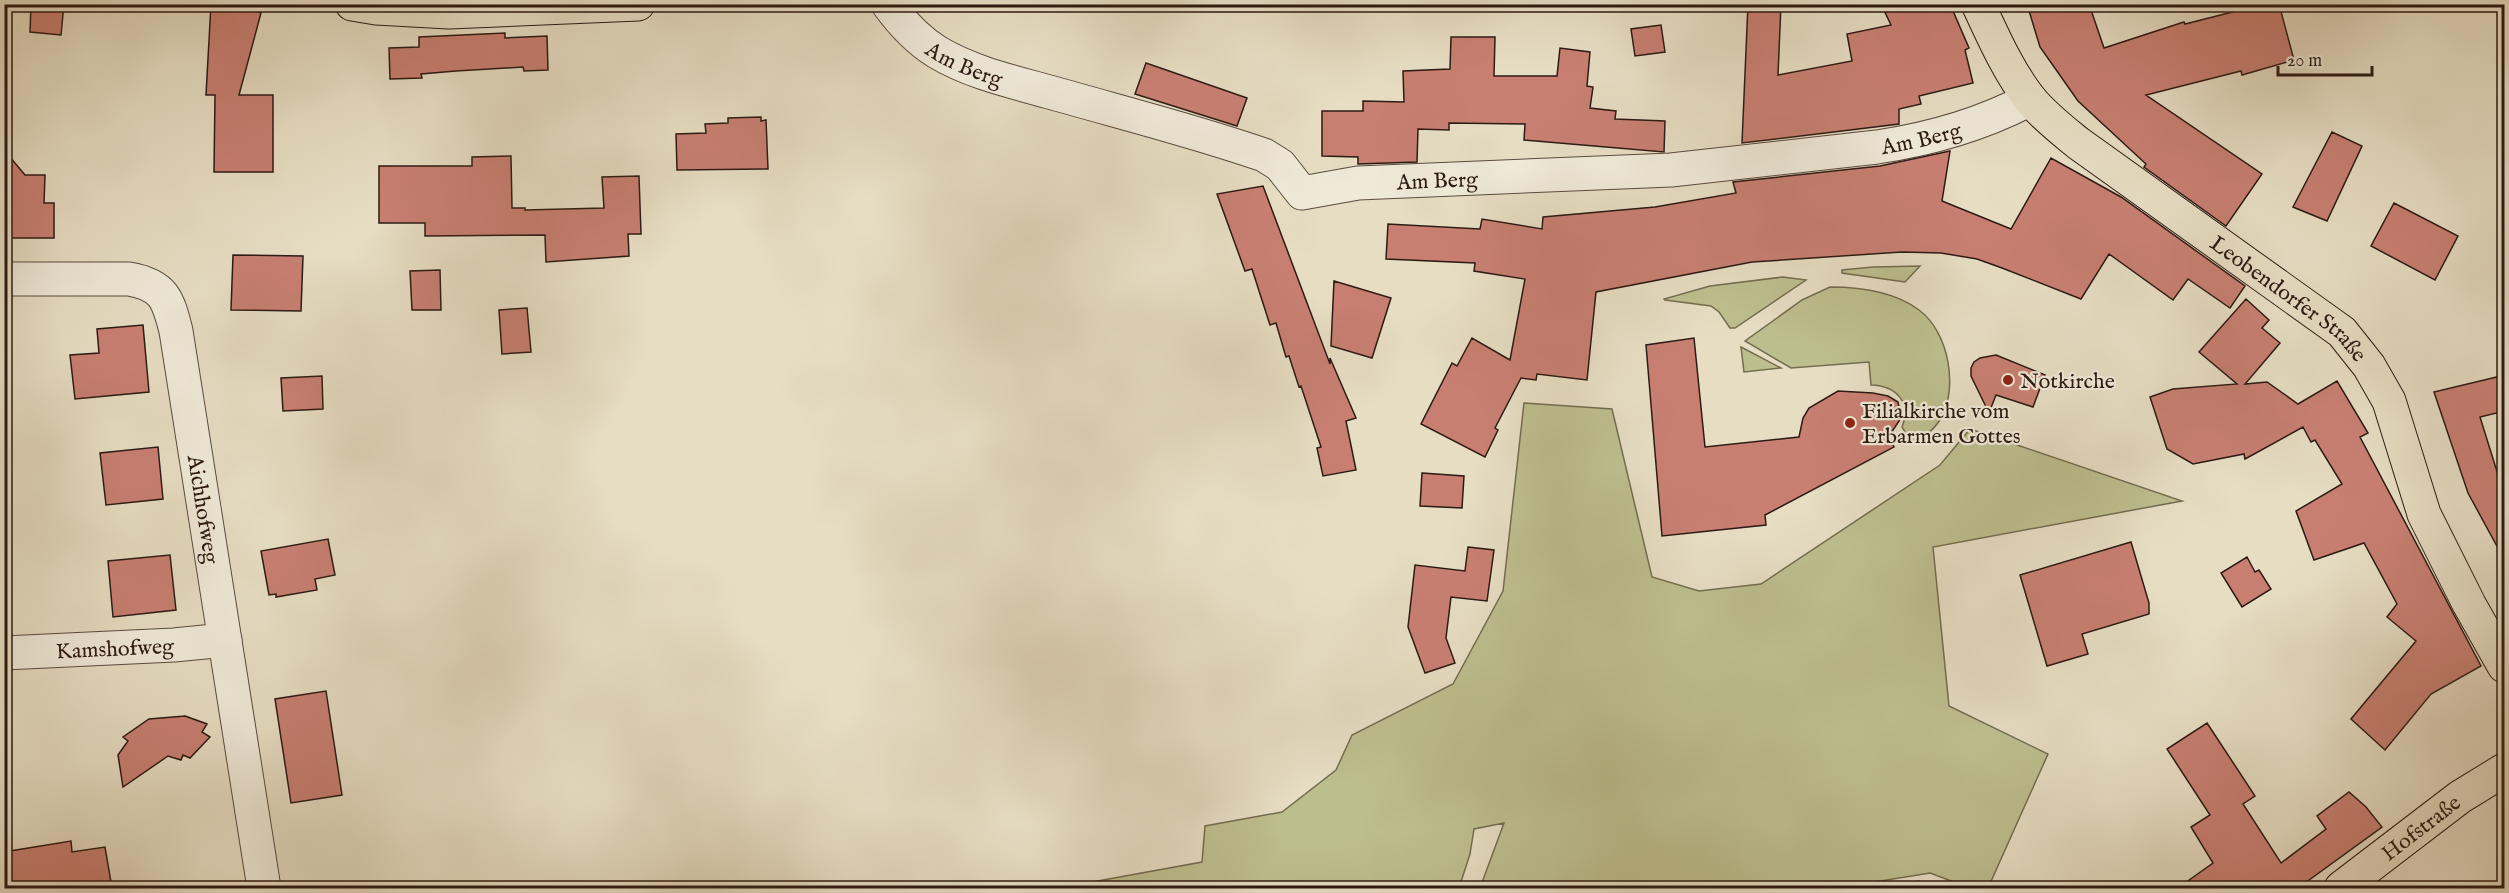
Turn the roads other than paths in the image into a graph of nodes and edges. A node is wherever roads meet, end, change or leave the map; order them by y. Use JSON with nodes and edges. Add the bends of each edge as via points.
{"nodes":[{"id":1,"x":352,"y":4,"type":"edge"},
{"id":2,"x":638,"y":4,"type":"edge"},
{"id":3,"x":888,"y":4,"type":"edge"},
{"id":4,"x":1978,"y":4,"type":"edge"},
{"id":5,"x":2030,"y":99,"type":"junction"},
{"id":6,"x":4,"y":279,"type":"edge"},
{"id":7,"x":225,"y":640,"type":"junction"},
{"id":8,"x":4,"y":653,"type":"edge"},
{"id":9,"x":2505,"y":666,"type":"edge"},
{"id":10,"x":2505,"y":770,"type":"edge"},
{"id":11,"x":264,"y":888,"type":"edge"},
{"id":12,"x":2341,"y":888,"type":"edge"}],
"edges":[{"from":1,"to":2,"type":"main road","via":[[449,12]]},
{"from":3,"to":5,"type":"street","name":"Am Berg","via":[[916,36],[954,62],[1264,154],[1285,170],[1302,193],[1358,183],[1671,170],[1909,143],[1973,125]]},
{"from":4,"to":5,"type":"main road","name":"Leobendorfer Straße"},
{"from":5,"to":9,"type":"main road","name":"Leobendorfer Straße","via":[[2079,143],[2342,332],[2369,366],[2389,401],[2424,514]]},
{"from":6,"to":7,"type":"street","name":"Aichhofweg","via":[[129,279],[147,282],[166,299],[176,331]]},
{"from":7,"to":8,"type":"street","name":"Kamshofweg"},
{"from":7,"to":11,"type":"street","name":"Aichhofweg"},
{"from":10,"to":12,"type":"main road","name":"Hofstraße","via":[[2460,797]]}]}
